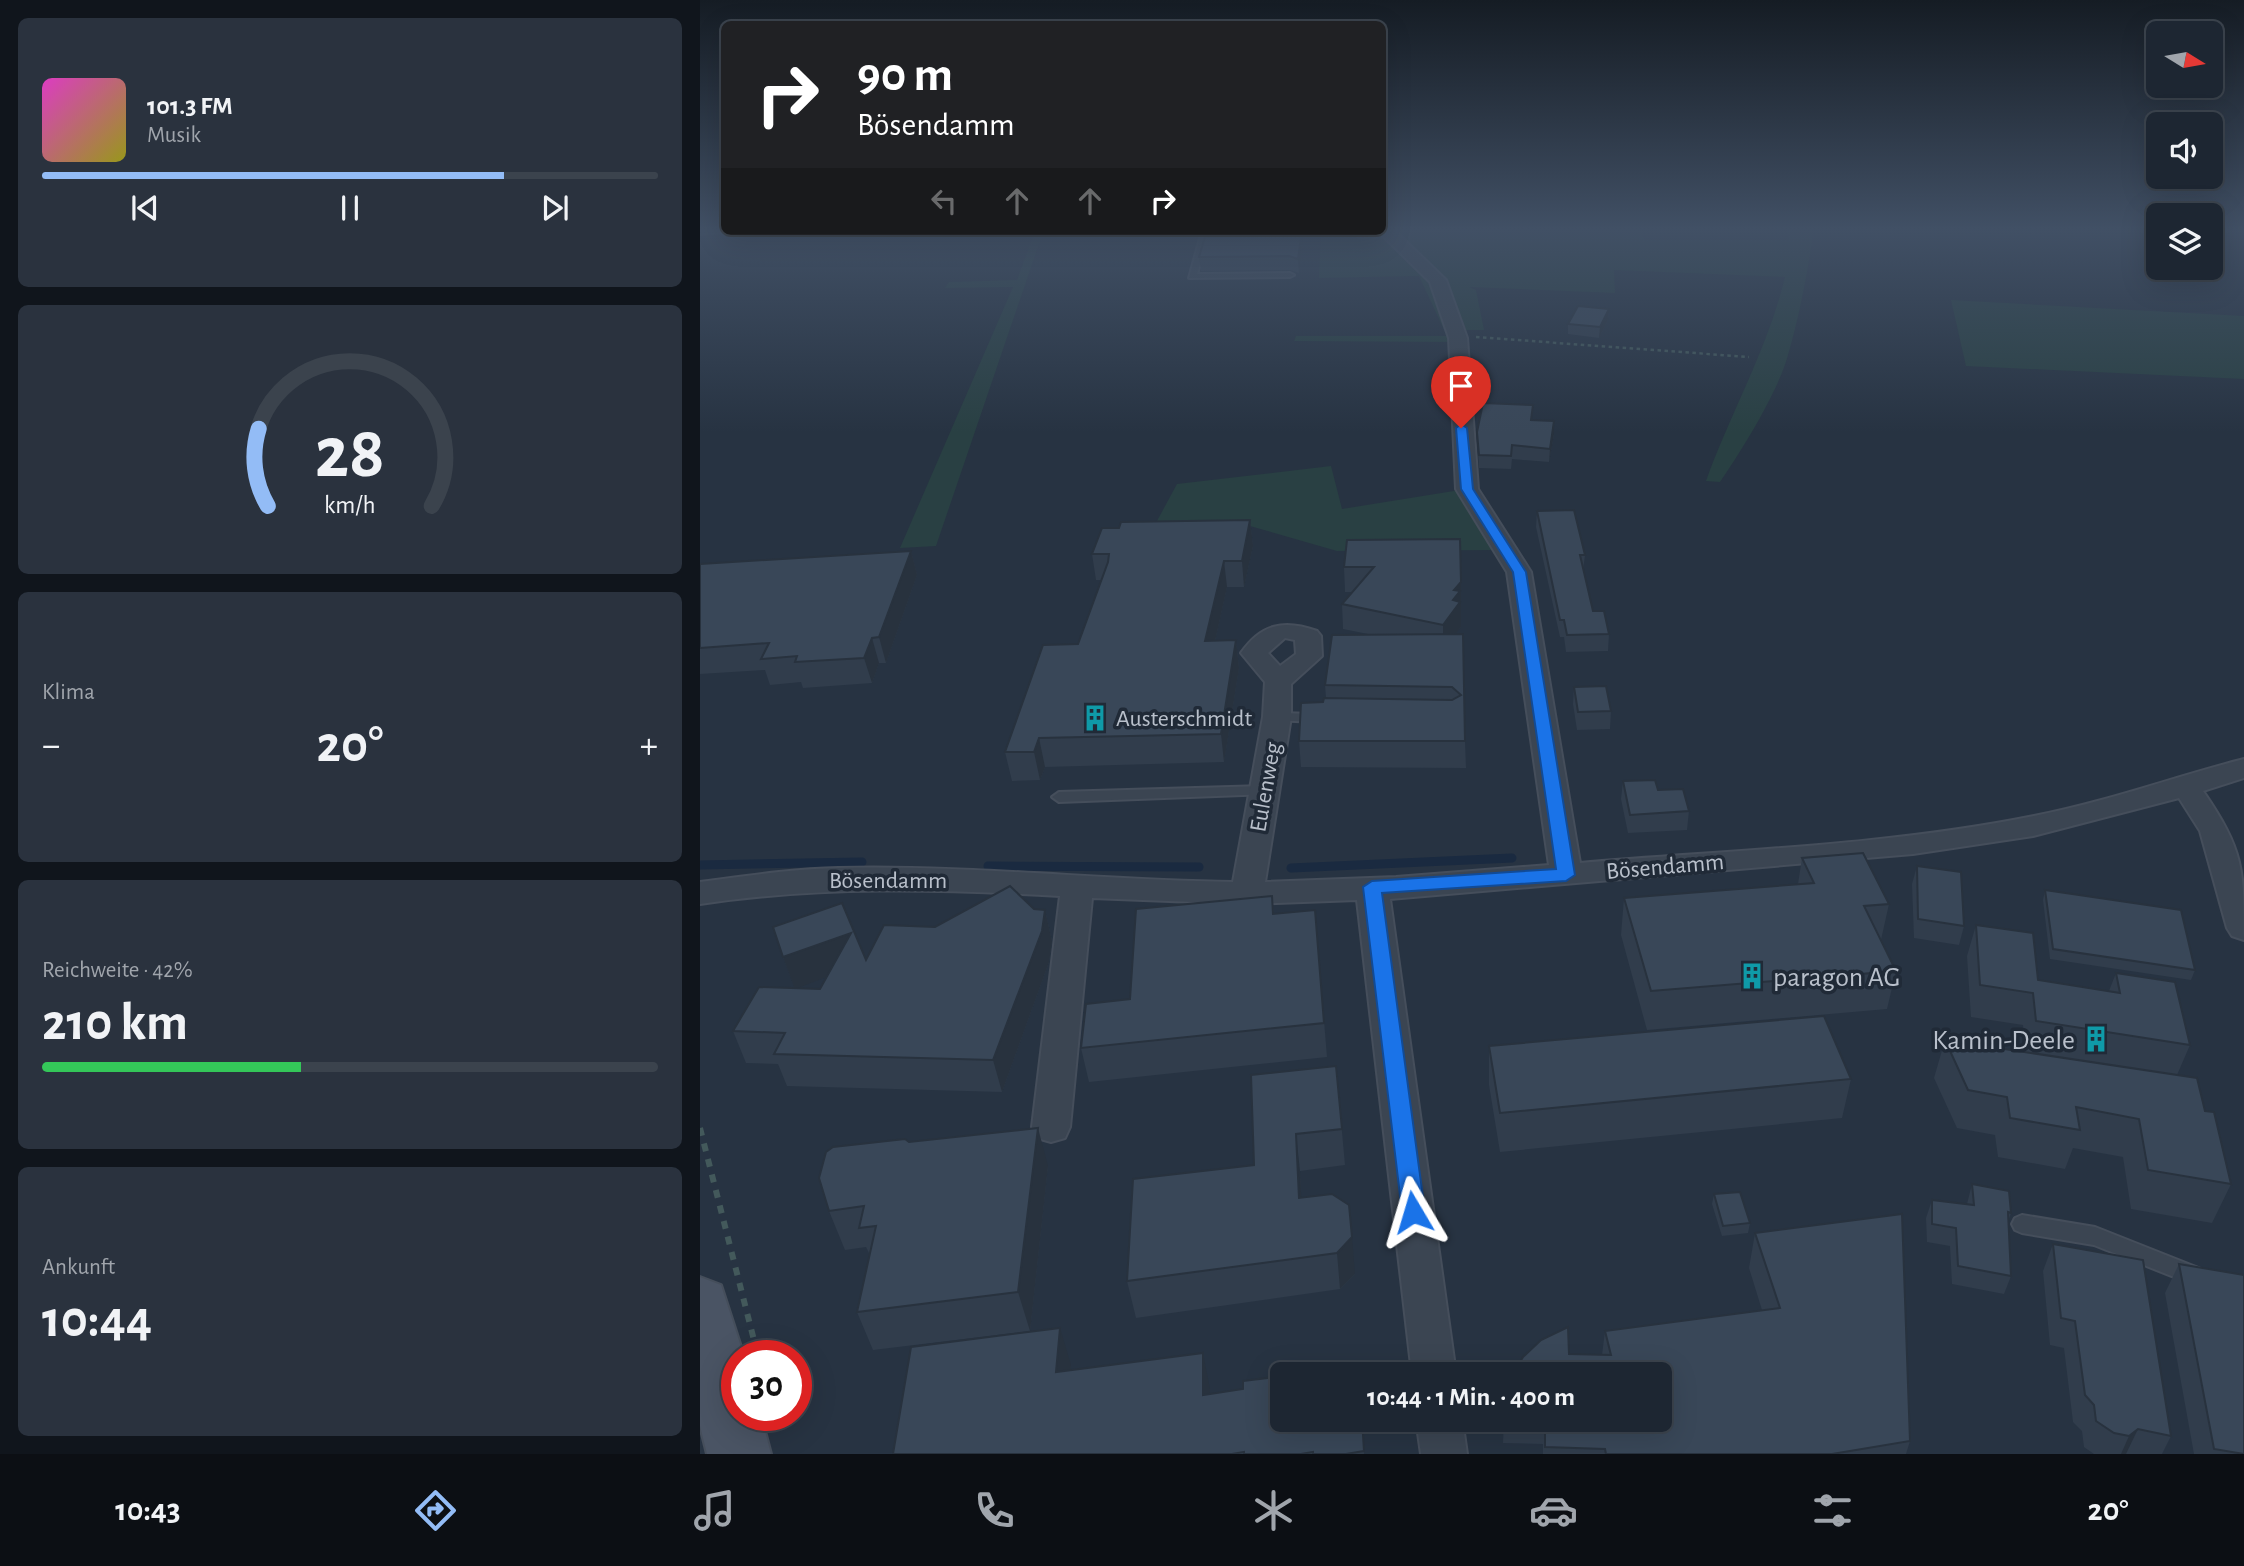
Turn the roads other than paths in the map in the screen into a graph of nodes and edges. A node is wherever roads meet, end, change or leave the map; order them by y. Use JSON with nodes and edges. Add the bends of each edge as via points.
{"nodes":[{"id":1,"x":1443,"y":296,"type":"edge"},
{"id":2,"x":1278,"y":681,"type":"dead end"},
{"id":3,"x":1277,"y":717,"type":"junction"},
{"id":4,"x":1331,"y":718,"type":"edge"},
{"id":5,"x":2244,"y":768,"type":"edge"},
{"id":6,"x":2186,"y":787,"type":"junction"},
{"id":7,"x":1265,"y":791,"type":"junction"},
{"id":8,"x":1059,"y":797,"type":"dead end"},
{"id":9,"x":1566,"y":875,"type":"junction"},
{"id":10,"x":1372,"y":887,"type":"junction"},
{"id":11,"x":1077,"y":889,"type":"junction"},
{"id":12,"x":700,"y":893,"type":"edge"},
{"id":13,"x":1247,"y":893,"type":"junction"},
{"id":14,"x":2244,"y":928,"type":"edge"},
{"id":15,"x":1051,"y":1127,"type":"dead end"},
{"id":16,"x":2022,"y":1224,"type":"dead end"},
{"id":17,"x":2213,"y":1283,"type":"edge"},
{"id":18,"x":700,"y":1304,"type":"edge"},
{"id":19,"x":1432,"y":1362,"type":"edge"},
{"id":20,"x":1441,"y":1432,"type":"edge"},
{"id":21,"x":739,"y":1454,"type":"edge"},
{"id":22,"x":1444,"y":1454,"type":"edge"}],
"edges":[{"from":1,"to":9,"type":"street","via":[[1457,336],[1467,489],[1519,572]]},
{"from":2,"to":3,"type":"street","name":"Eulenweg"},
{"from":3,"to":4,"type":"lane"},
{"from":3,"to":7,"type":"street","name":"Eulenweg"},
{"from":5,"to":6,"type":"street","name":"Bösendamm"},
{"from":6,"to":9,"type":"street","name":"Bösendamm","via":[[2078,816],[1900,847]]},
{"from":6,"to":14,"type":"street","via":[[2215,831]]},
{"from":7,"to":8,"type":"lane"},
{"from":7,"to":13,"type":"street","name":"Eulenweg"},
{"from":9,"to":10,"type":"street","name":"Bösendamm"},
{"from":10,"to":13,"type":"street","name":"Bösendamm"},
{"from":10,"to":19,"type":"street"},
{"from":11,"to":12,"type":"street","name":"Bösendamm","via":[[886,878],[790,881]]},
{"from":11,"to":13,"type":"street","name":"Bösendamm"},
{"from":11,"to":15,"type":"street"},
{"from":16,"to":17,"type":"lane","via":[[2095,1236]]},
{"from":18,"to":21,"type":"main road"},
{"from":20,"to":22,"type":"street"}]}
